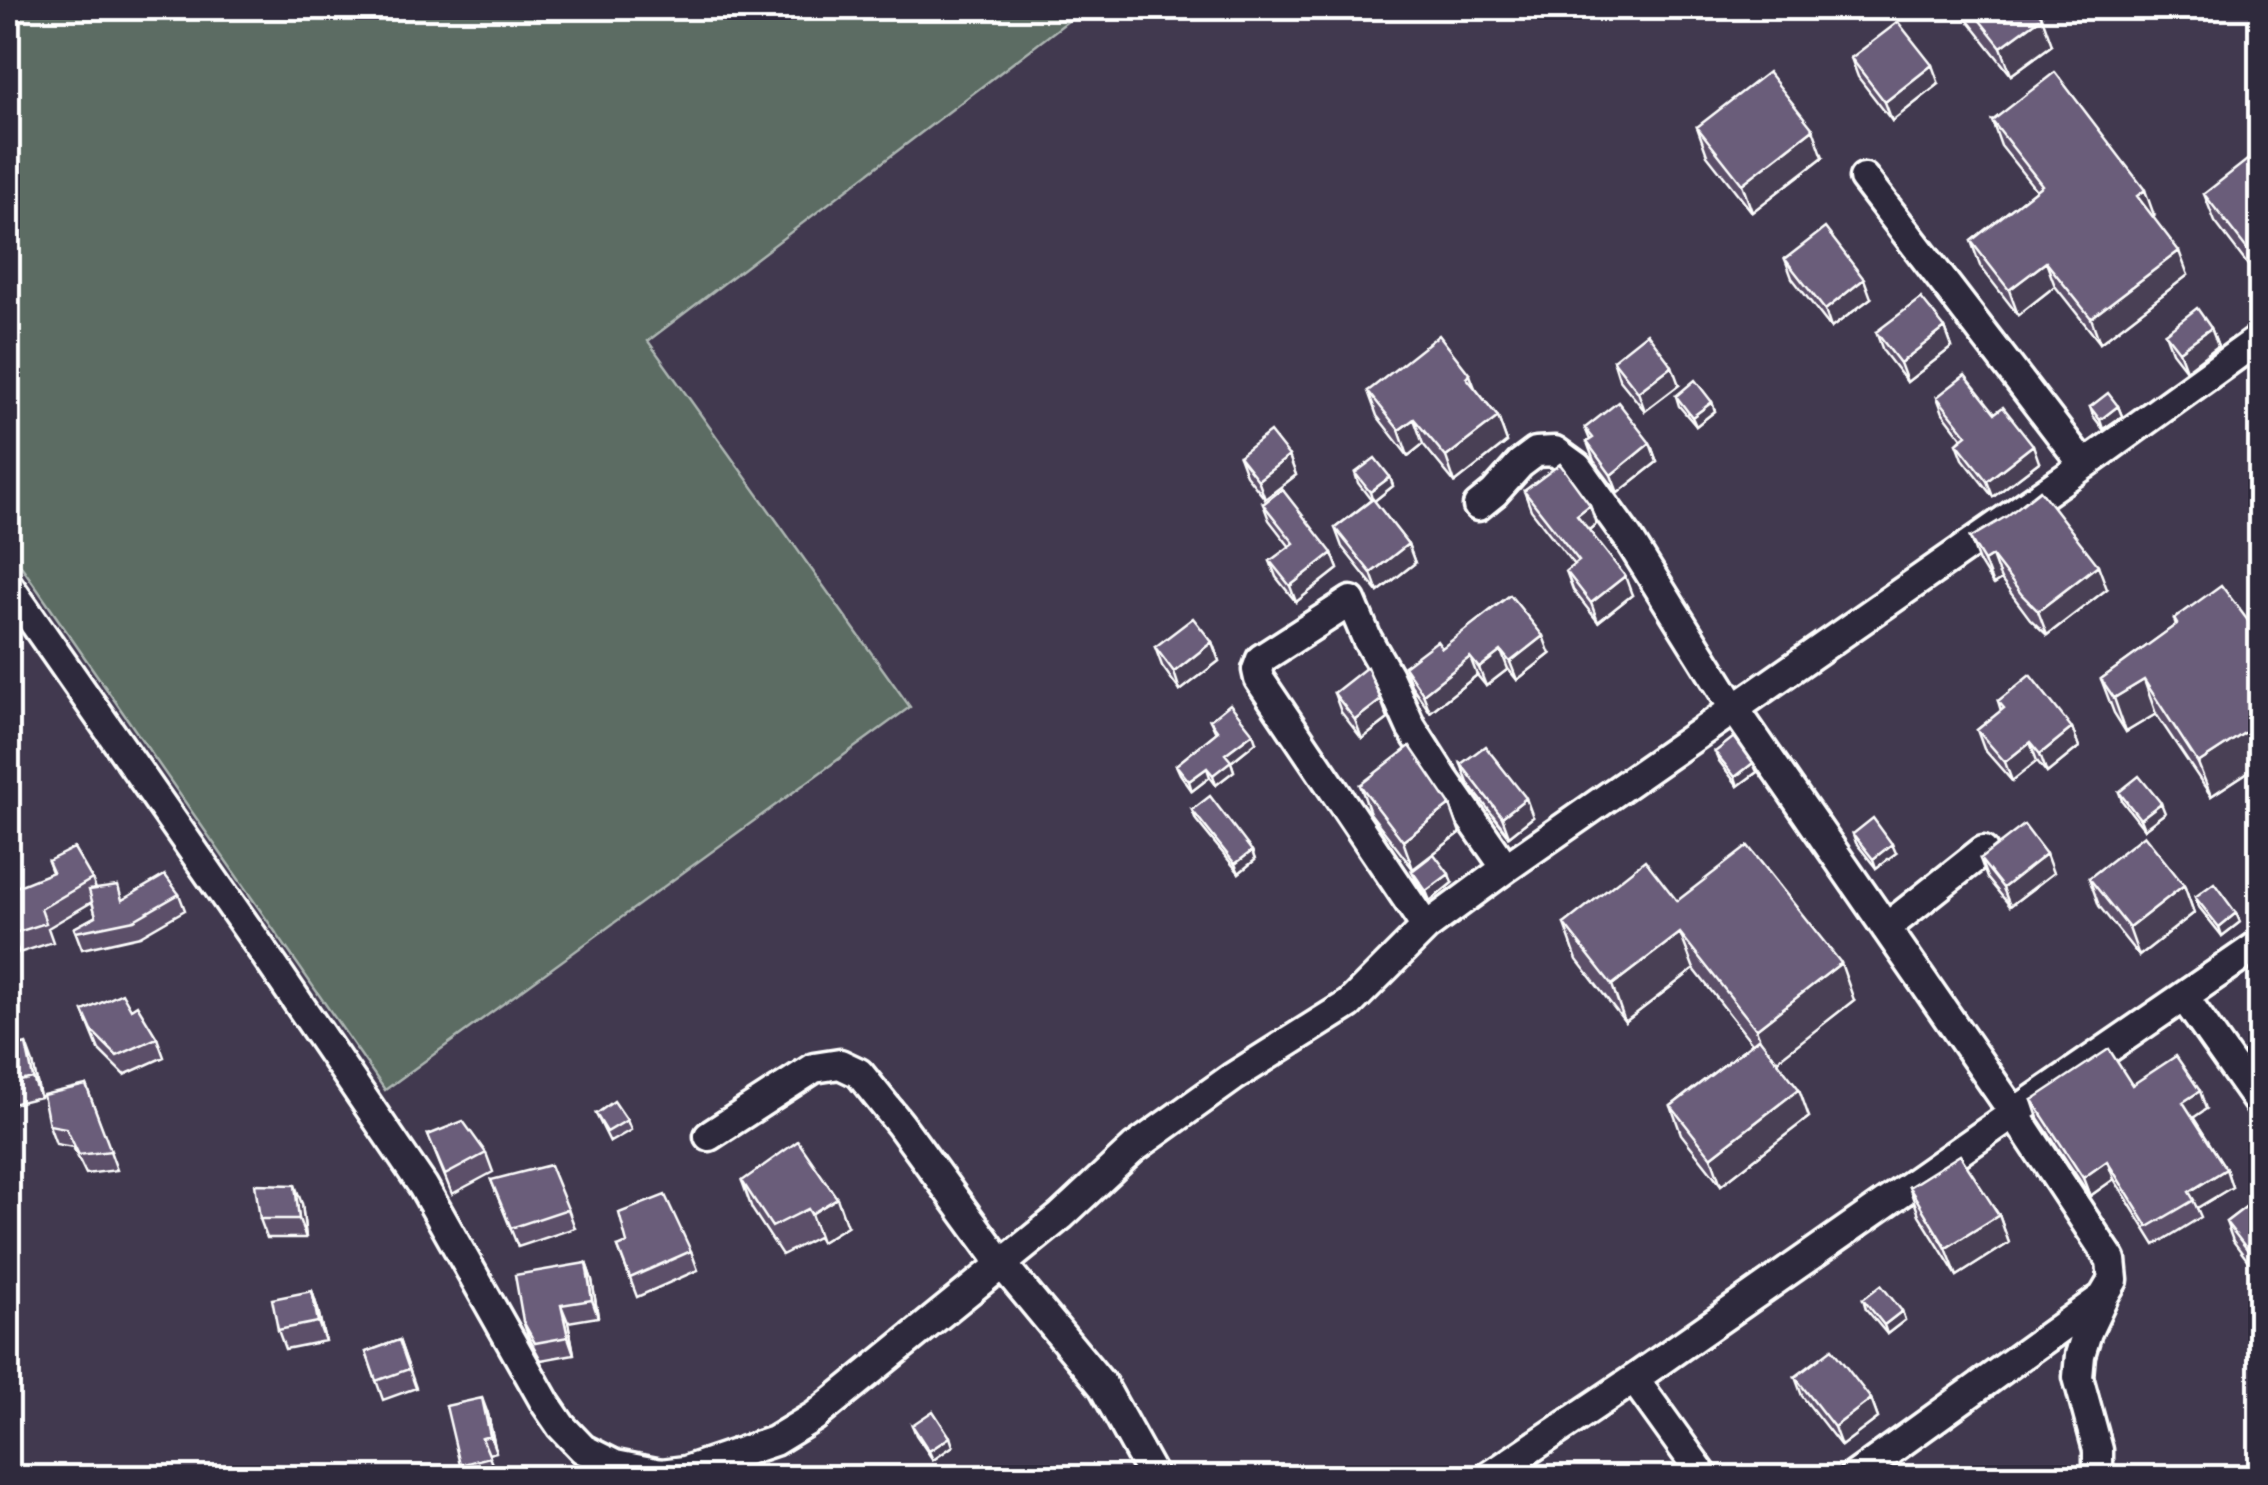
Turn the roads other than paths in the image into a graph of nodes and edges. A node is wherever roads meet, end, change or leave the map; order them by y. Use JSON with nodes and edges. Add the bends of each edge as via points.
{"nodes":[{"id":1,"x":1864,"y":178,"type":"dead end"},
{"id":2,"x":2260,"y":338,"type":"edge"},
{"id":3,"x":2084,"y":465,"type":"junction"},
{"id":4,"x":1478,"y":506,"type":"dead end"},
{"id":5,"x":8,"y":586,"type":"edge"},
{"id":6,"x":1734,"y":708,"type":"junction"},
{"id":7,"x":1983,"y":851,"type":"edge"},
{"id":8,"x":1506,"y":868,"type":"junction"},
{"id":9,"x":1426,"y":927,"type":"junction"},
{"id":10,"x":1886,"y":928,"type":"junction"},
{"id":11,"x":2260,"y":944,"type":"edge"},
{"id":12,"x":2184,"y":997,"type":"junction"},
{"id":13,"x":2260,"y":1104,"type":"edge"},
{"id":14,"x":2014,"y":1113,"type":"junction"},
{"id":15,"x":709,"y":1136,"type":"dead end"},
{"id":16,"x":1002,"y":1264,"type":"junction"},
{"id":17,"x":2103,"y":1297,"type":"junction"},
{"id":18,"x":1634,"y":1379,"type":"junction"},
{"id":19,"x":1154,"y":1478,"type":"edge"},
{"id":20,"x":1487,"y":1478,"type":"edge"},
{"id":21,"x":1705,"y":1478,"type":"edge"},
{"id":22,"x":1852,"y":1478,"type":"edge"},
{"id":23,"x":2098,"y":1478,"type":"edge"}],
"edges":[{"from":1,"to":3,"type":"street"},
{"from":2,"to":3,"type":"street"},
{"from":3,"to":6,"type":"street"},
{"from":4,"to":6,"type":"street","via":[[1536,452],[1565,457],[1628,538]]},
{"from":5,"to":16,"type":"street","via":[[368,1103],[423,1186],[546,1404],[583,1449],[615,1465],[661,1474],[774,1441],[866,1377]]},
{"from":6,"to":8,"type":"street"},
{"from":6,"to":10,"type":"street"},
{"from":7,"to":10,"type":"street"},
{"from":8,"to":9,"type":"street"},
{"from":8,"to":9,"type":"street","via":[[1411,726],[1351,601],[1261,659],[1259,679]]},
{"from":9,"to":16,"type":"street","via":[[1348,1004],[1134,1148]]},
{"from":10,"to":14,"type":"street"},
{"from":11,"to":12,"type":"street"},
{"from":12,"to":13,"type":"street"},
{"from":12,"to":14,"type":"street"},
{"from":14,"to":17,"type":"street","via":[[2111,1260],[2113,1280]]},
{"from":14,"to":18,"type":"street"},
{"from":15,"to":16,"type":"street","via":[[814,1068],[849,1067],[900,1124]]},
{"from":16,"to":19,"type":"street","via":[[1103,1386]]},
{"from":17,"to":22,"type":"street"},
{"from":17,"to":23,"type":"street","via":[[2078,1377],[2098,1450]]},
{"from":18,"to":20,"type":"street"},
{"from":18,"to":21,"type":"street"}]}
